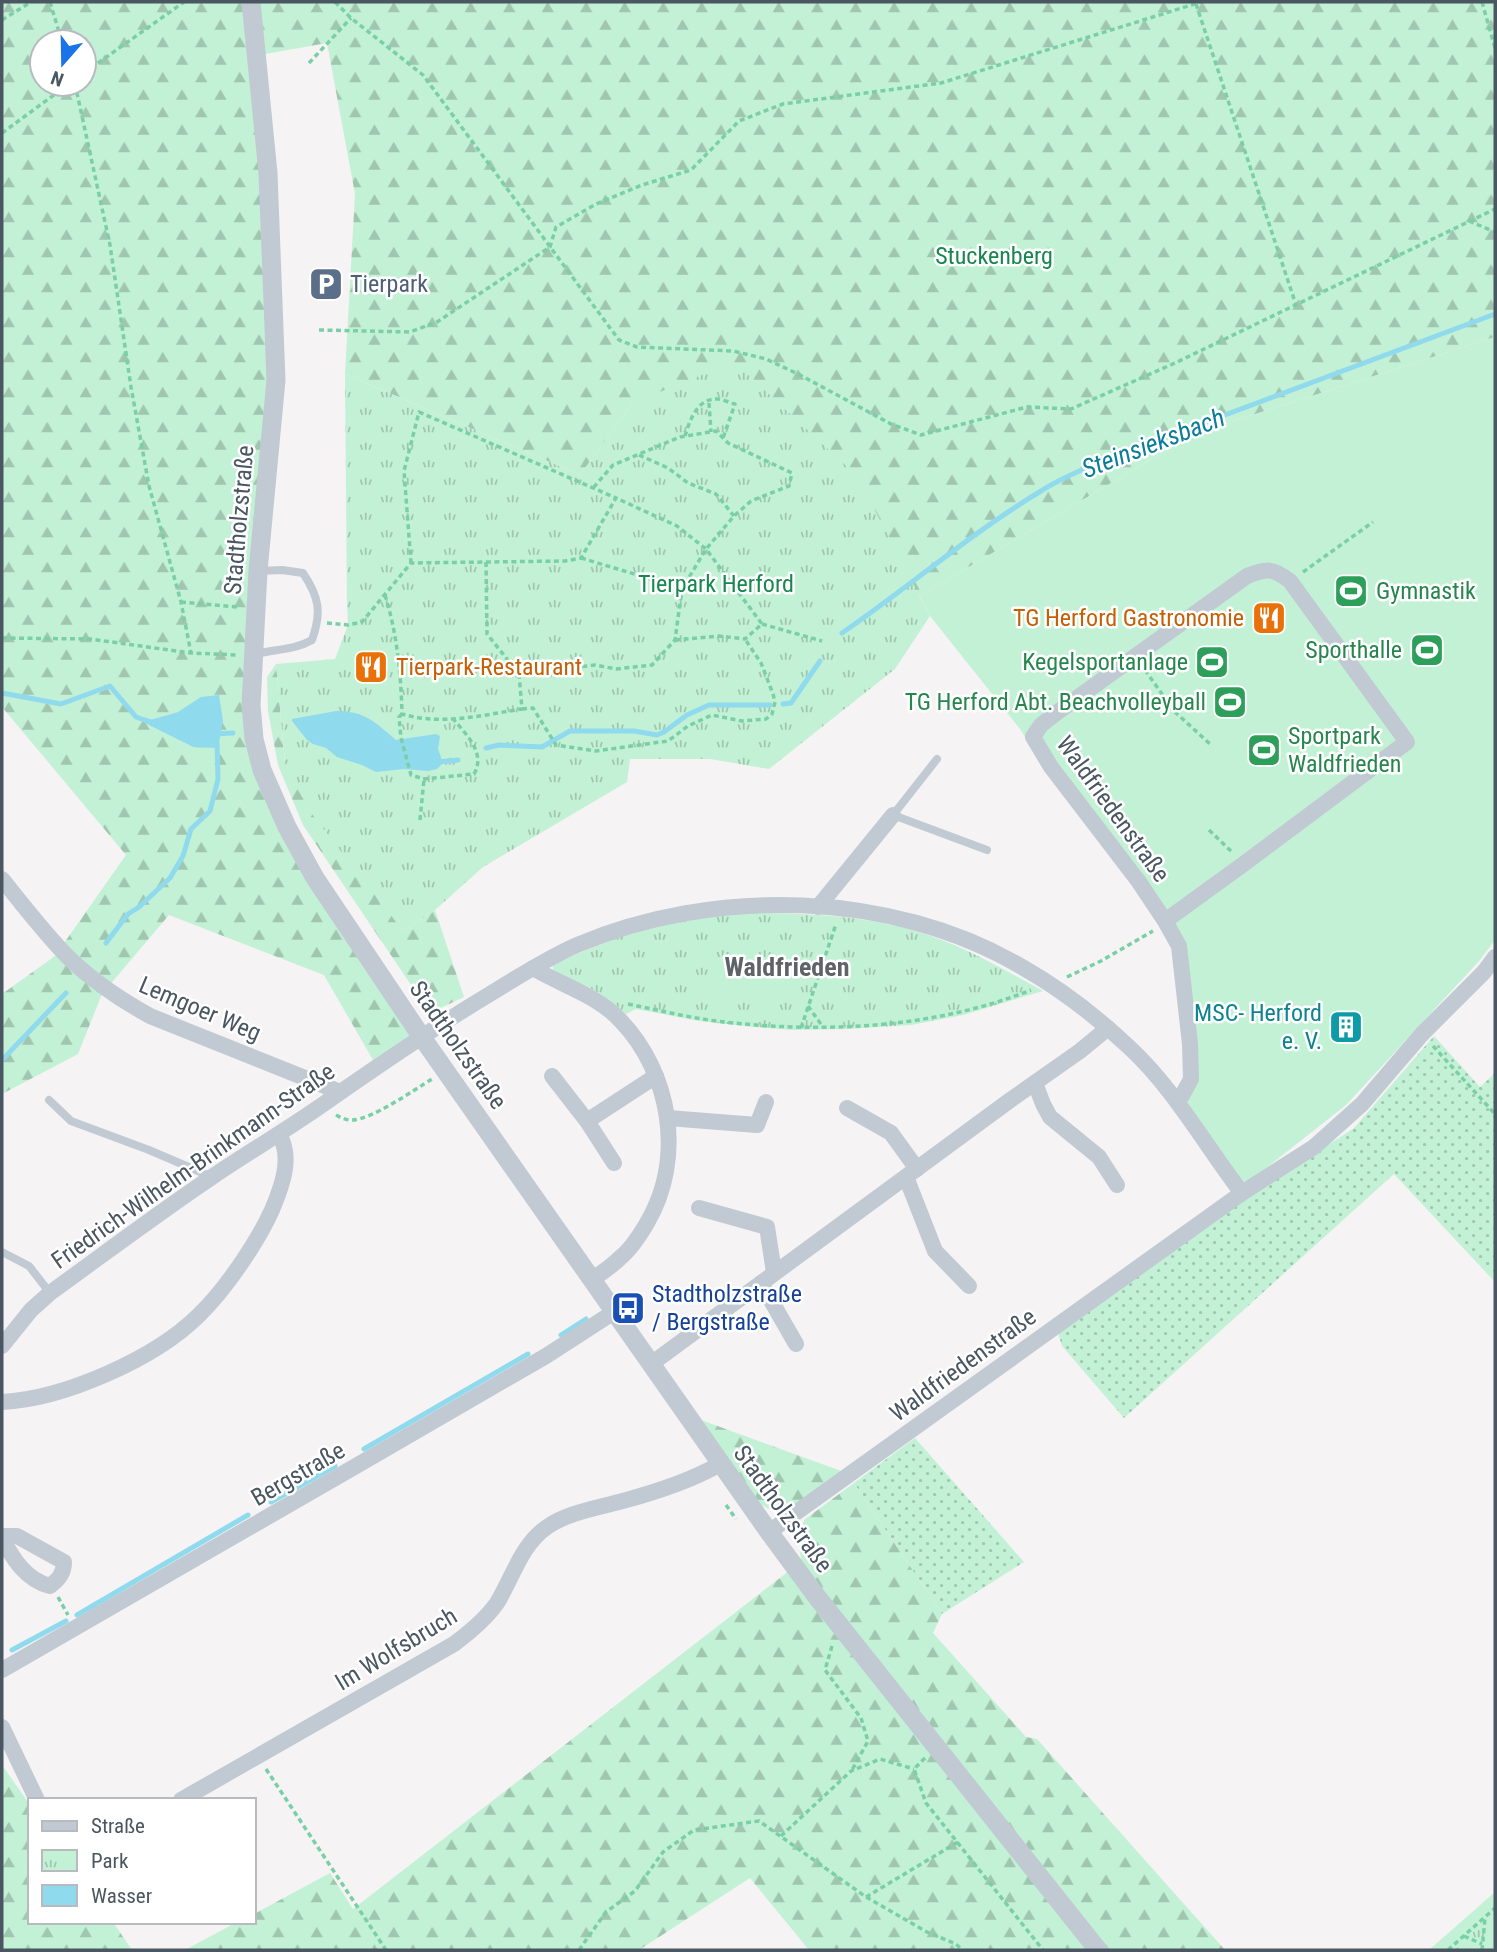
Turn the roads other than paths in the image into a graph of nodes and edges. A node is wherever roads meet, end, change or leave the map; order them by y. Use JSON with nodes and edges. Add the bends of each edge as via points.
{"nodes":[{"id":1,"x":251,"y":2,"type":"edge"},
{"id":2,"x":258,"y":571,"type":"junction"},
{"id":3,"x":253,"y":655,"type":"junction"},
{"id":4,"x":937,"y":760,"type":"dead end"},
{"id":5,"x":893,"y":815,"type":"junction"},
{"id":6,"x":987,"y":850,"type":"dead end"},
{"id":7,"x":2,"y":880,"type":"edge"},
{"id":8,"x":818,"y":907,"type":"junction"},
{"id":9,"x":1165,"y":921,"type":"junction"},
{"id":10,"x":1495,"y":957,"type":"edge"},
{"id":11,"x":533,"y":968,"type":"junction"},
{"id":12,"x":1108,"y":1028,"type":"junction"},
{"id":13,"x":421,"y":1036,"type":"junction"},
{"id":14,"x":552,"y":1076,"type":"dead end"},
{"id":15,"x":656,"y":1076,"type":"junction"},
{"id":16,"x":1035,"y":1083,"type":"junction"},
{"id":17,"x":340,"y":1092,"type":"junction"},
{"id":18,"x":49,"y":1100,"type":"dead end"},
{"id":19,"x":766,"y":1102,"type":"dead end"},
{"id":20,"x":1178,"y":1103,"type":"junction"},
{"id":21,"x":846,"y":1108,"type":"dead end"},
{"id":22,"x":668,"y":1118,"type":"junction"},
{"id":23,"x":587,"y":1121,"type":"junction"},
{"id":24,"x":279,"y":1134,"type":"junction"},
{"id":25,"x":614,"y":1163,"type":"dead end"},
{"id":26,"x":911,"y":1173,"type":"junction"},
{"id":27,"x":212,"y":1177,"type":"junction"},
{"id":28,"x":1116,"y":1185,"type":"dead end"},
{"id":29,"x":1242,"y":1193,"type":"junction"},
{"id":30,"x":699,"y":1209,"type":"dead end"},
{"id":31,"x":2,"y":1252,"type":"edge"},
{"id":32,"x":775,"y":1272,"type":"junction"},
{"id":33,"x":591,"y":1280,"type":"junction"},
{"id":34,"x":761,"y":1283,"type":"junction"},
{"id":35,"x":970,"y":1286,"type":"dead end"},
{"id":36,"x":50,"y":1293,"type":"junction"},
{"id":37,"x":614,"y":1312,"type":"junction"},
{"id":38,"x":796,"y":1344,"type":"dead end"},
{"id":39,"x":2,"y":1346,"type":"edge"},
{"id":40,"x":651,"y":1364,"type":"junction"},
{"id":41,"x":2,"y":1402,"type":"edge"},
{"id":42,"x":720,"y":1464,"type":"junction"},
{"id":43,"x":769,"y":1532,"type":"junction"},
{"id":44,"x":2,"y":1670,"type":"edge"},
{"id":45,"x":2,"y":1727,"type":"edge"},
{"id":46,"x":36,"y":1798,"type":"edge"},
{"id":47,"x":184,"y":1798,"type":"edge"},
{"id":48,"x":1098,"y":1950,"type":"edge"}],
"edges":[{"from":1,"to":2,"type":"street","name":"Stadtholzstraße","via":[[268,173],[276,380]]},
{"from":2,"to":3,"type":"street","name":"Stadtholzstraße"},
{"from":2,"to":3,"type":"lane","via":[[303,573],[315,592],[318,623],[312,640],[300,647]]},
{"from":3,"to":13,"type":"street","name":"Stadtholzstraße","via":[[254,739],[272,795],[315,878]]},
{"from":4,"to":5,"type":"lane"},
{"from":5,"to":6,"type":"lane"},
{"from":5,"to":8,"type":"street"},
{"from":7,"to":17,"type":"street","name":"Lemgoer Weg","via":[[71,960],[121,1000],[150,1016]]},
{"from":8,"to":11,"type":"street","name":"Friedrich-Wilhelm-Brinkmann-Straße","via":[[770,905],[668,915],[574,946]]},
{"from":8,"to":12,"type":"street","name":"Friedrich-Wilhelm-Brinkmann-Straße","via":[[894,918],[964,939],[1021,966]]},
{"from":9,"to":9,"type":"street","name":"Waldfriedenstraße","via":[[1051,768],[1034,737],[1059,711],[1247,576],[1267,569],[1290,581],[1407,742]]},
{"from":9,"to":20,"type":"street","name":"Waldfriedenstraße","via":[[1179,946],[1190,1044],[1191,1079]]},
{"from":10,"to":29,"type":"street","name":"Waldfriedenstraße","via":[[1362,1104],[1314,1147]]},
{"from":11,"to":13,"type":"street","name":"Friedrich-Wilhelm-Brinkmann-Straße"},
{"from":11,"to":15,"type":"street","via":[[617,1017],[634,1035]]},
{"from":12,"to":16,"type":"street"},
{"from":12,"to":20,"type":"street","name":"Friedrich-Wilhelm-Brinkmann-Straße","via":[[1151,1068]]},
{"from":13,"to":17,"type":"street","name":"Friedrich-Wilhelm-Brinkmann-Straße"},
{"from":13,"to":33,"type":"street","name":"Stadtholzstraße"},
{"from":14,"to":23,"type":"street"},
{"from":15,"to":22,"type":"street"},
{"from":15,"to":23,"type":"street"},
{"from":16,"to":26,"type":"street"},
{"from":16,"to":28,"type":"street","via":[[1051,1117],[1098,1157]]},
{"from":17,"to":24,"type":"street","name":"Friedrich-Wilhelm-Brinkmann-Straße"},
{"from":18,"to":27,"type":"lane","via":[[71,1121]]},
{"from":19,"to":22,"type":"street","via":[[757,1125]]},
{"from":20,"to":29,"type":"street","name":"Friedrich-Wilhelm-Brinkmann-Straße"},
{"from":21,"to":26,"type":"street","via":[[891,1133]]},
{"from":22,"to":33,"type":"street","via":[[667,1167],[652,1213],[623,1256]]},
{"from":23,"to":25,"type":"street"},
{"from":24,"to":27,"type":"street","name":"Friedrich-Wilhelm-Brinkmann-Straße"},
{"from":24,"to":41,"type":"street","via":[[287,1156],[267,1221],[199,1316],[120,1369],[72,1388]]},
{"from":26,"to":32,"type":"street"},
{"from":26,"to":35,"type":"street","via":[[931,1244]]},
{"from":27,"to":36,"type":"street","name":"Friedrich-Wilhelm-Brinkmann-Straße"},
{"from":29,"to":43,"type":"street","name":"Waldfriedenstraße"},
{"from":30,"to":32,"type":"street","via":[[767,1227]]},
{"from":31,"to":36,"type":"lane","via":[[29,1266]]},
{"from":32,"to":34,"type":"street"},
{"from":33,"to":37,"type":"street","name":"Stadtholzstraße"},
{"from":34,"to":38,"type":"street"},
{"from":34,"to":40,"type":"street"},
{"from":36,"to":39,"type":"street","name":"Friedrich-Wilhelm-Brinkmann-Straße"},
{"from":37,"to":40,"type":"street","name":"Stadtholzstraße"},
{"from":37,"to":44,"type":"street","name":"Bergstraße"},
{"from":40,"to":42,"type":"street","name":"Stadtholzstraße"},
{"from":42,"to":43,"type":"street","name":"Stadtholzstraße"},
{"from":42,"to":47,"type":"street","name":"Im Wolfsbruch","via":[[657,1491],[549,1525],[525,1550],[496,1604],[454,1644]]},
{"from":43,"to":48,"type":"street","name":"Stadtholzstraße"},
{"from":45,"to":46,"type":"street"}]}
